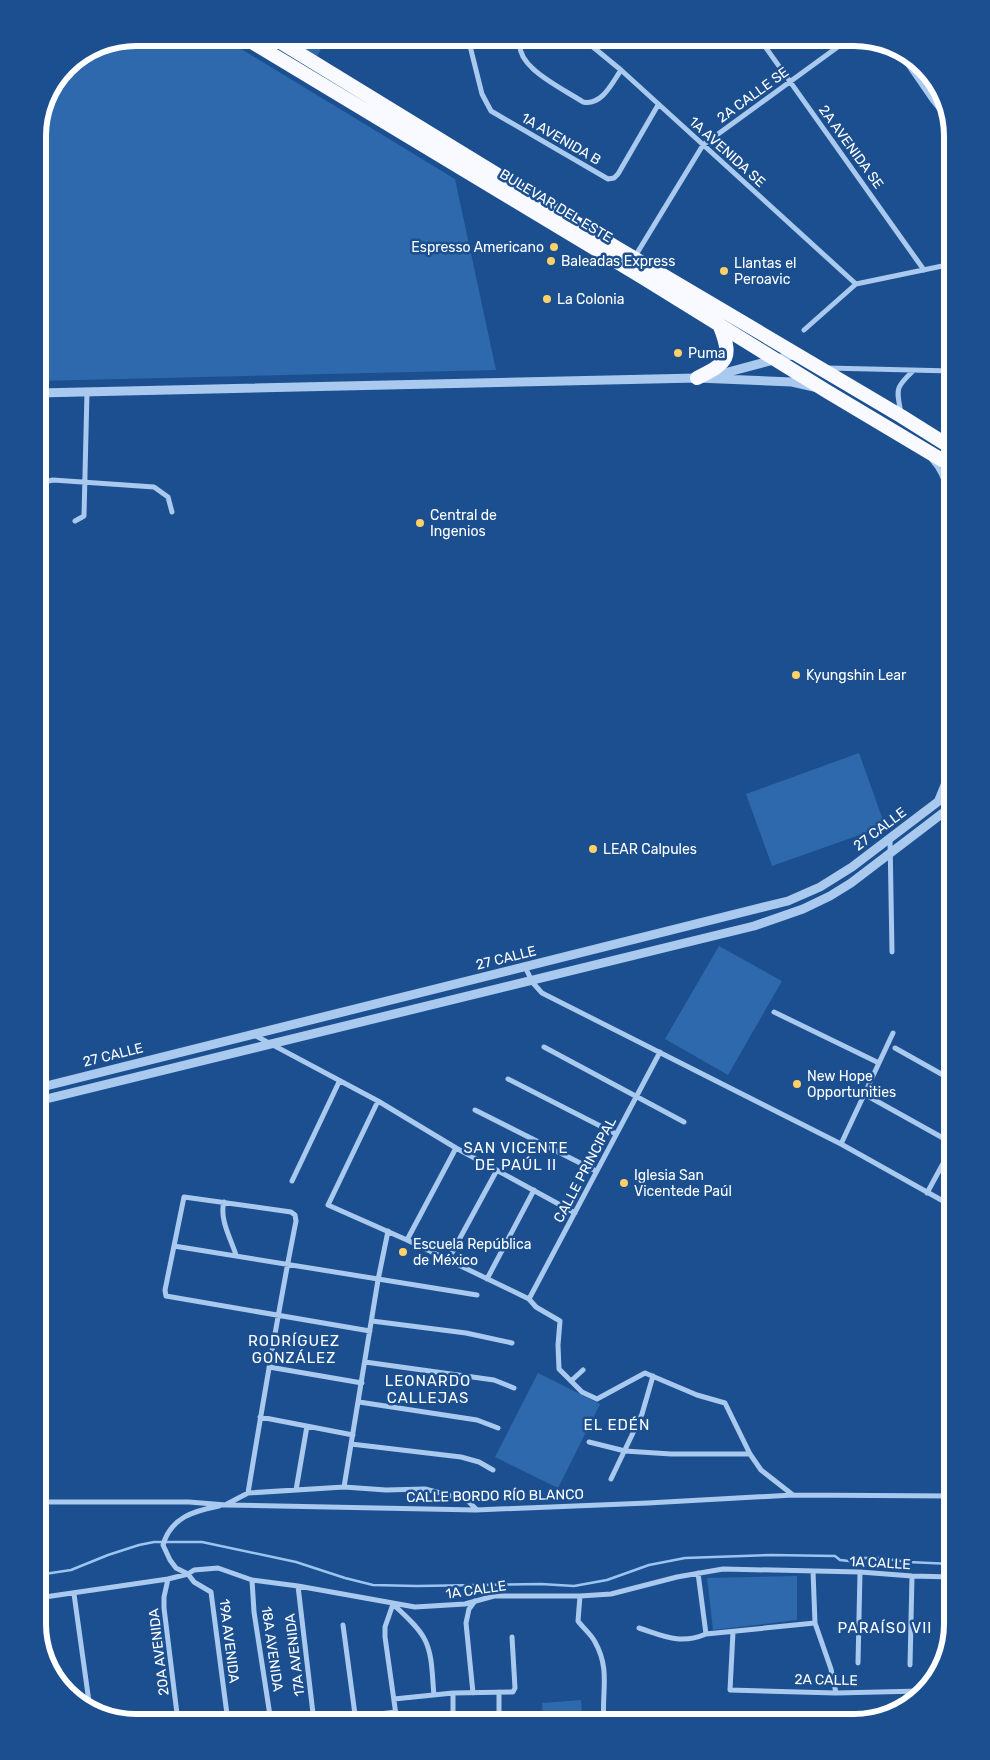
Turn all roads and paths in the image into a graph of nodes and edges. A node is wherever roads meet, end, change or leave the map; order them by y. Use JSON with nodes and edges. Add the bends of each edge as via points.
{"nodes":[{"id":1,"x":258,"y":46,"type":"edge"},
{"id":2,"x":287,"y":46,"type":"edge"},
{"id":3,"x":470,"y":46,"type":"edge"},
{"id":4,"x":520,"y":46,"type":"edge"},
{"id":5,"x":592,"y":46,"type":"edge"},
{"id":6,"x":765,"y":46,"type":"edge"},
{"id":7,"x":839,"y":46,"type":"edge"},
{"id":8,"x":908,"y":65,"type":"edge"},
{"id":9,"x":621,"y":70,"type":"junction"},
{"id":10,"x":790,"y":82,"type":"junction"},
{"id":11,"x":658,"y":105,"type":"junction"},
{"id":12,"x":939,"y":108,"type":"edge"},
{"id":13,"x":704,"y":145,"type":"junction"},
{"id":14,"x":634,"y":258,"type":"junction"},
{"id":15,"x":944,"y":266,"type":"edge"},
{"id":16,"x":924,"y":270,"type":"junction"},
{"id":17,"x":856,"y":284,"type":"junction"},
{"id":18,"x":722,"y":318,"type":"junction"},
{"id":19,"x":804,"y":330,"type":"dead end"},
{"id":20,"x":796,"y":354,"type":"junction"},
{"id":21,"x":776,"y":359,"type":"junction"},
{"id":22,"x":820,"y":368,"type":"junction"},
{"id":23,"x":944,"y":370,"type":"edge"},
{"id":24,"x":913,"y":371,"type":"junction"},
{"id":25,"x":703,"y":378,"type":"junction"},
{"id":26,"x":87,"y":392,"type":"junction"},
{"id":27,"x":828,"y":392,"type":"junction"},
{"id":28,"x":46,"y":394,"type":"edge"},
{"id":29,"x":901,"y":416,"type":"junction"},
{"id":30,"x":944,"y":442,"type":"edge"},
{"id":31,"x":917,"y":444,"type":"junction"},
{"id":32,"x":932,"y":460,"type":"junction"},
{"id":33,"x":944,"y":461,"type":"edge"},
{"id":34,"x":944,"y":468,"type":"edge"},
{"id":35,"x":944,"y":479,"type":"edge"},
{"id":36,"x":46,"y":482,"type":"edge"},
{"id":37,"x":84,"y":482,"type":"junction"},
{"id":38,"x":172,"y":512,"type":"dead end"},
{"id":39,"x":75,"y":521,"type":"dead end"},
{"id":40,"x":944,"y":787,"type":"edge"},
{"id":41,"x":944,"y":797,"type":"edge"},
{"id":42,"x":938,"y":802,"type":"junction"},
{"id":43,"x":944,"y":812,"type":"edge"},
{"id":44,"x":890,"y":838,"type":"junction"},
{"id":45,"x":890,"y":853,"type":"junction"},
{"id":46,"x":814,"y":890,"type":"junction"},
{"id":47,"x":783,"y":903,"type":"junction"},
{"id":48,"x":815,"y":904,"type":"junction"},
{"id":49,"x":786,"y":915,"type":"junction"},
{"id":50,"x":892,"y":952,"type":"dead end"},
{"id":51,"x":525,"y":968,"type":"junction"},
{"id":52,"x":531,"y":980,"type":"junction"},
{"id":53,"x":774,"y":1012,"type":"dead end"},
{"id":54,"x":893,"y":1033,"type":"dead end"},
{"id":55,"x":253,"y":1034,"type":"junction"},
{"id":56,"x":271,"y":1044,"type":"junction"},
{"id":57,"x":544,"y":1047,"type":"dead end"},
{"id":58,"x":895,"y":1048,"type":"dead end"},
{"id":59,"x":660,"y":1052,"type":"junction"},
{"id":60,"x":879,"y":1063,"type":"junction"},
{"id":61,"x":944,"y":1076,"type":"edge"},
{"id":62,"x":508,"y":1079,"type":"dead end"},
{"id":63,"x":339,"y":1082,"type":"junction"},
{"id":64,"x":46,"y":1086,"type":"edge"},
{"id":65,"x":864,"y":1094,"type":"junction"},
{"id":66,"x":636,"y":1097,"type":"junction"},
{"id":67,"x":46,"y":1099,"type":"edge"},
{"id":68,"x":378,"y":1101,"type":"junction"},
{"id":69,"x":475,"y":1110,"type":"dead end"},
{"id":70,"x":684,"y":1122,"type":"dead end"},
{"id":71,"x":616,"y":1134,"type":"junction"},
{"id":72,"x":944,"y":1139,"type":"edge"},
{"id":73,"x":841,"y":1144,"type":"junction"},
{"id":74,"x":456,"y":1148,"type":"junction"},
{"id":75,"x":944,"y":1162,"type":"edge"},
{"id":76,"x":497,"y":1170,"type":"junction"},
{"id":77,"x":596,"y":1171,"type":"junction"},
{"id":78,"x":292,"y":1181,"type":"dead end"},
{"id":79,"x":534,"y":1190,"type":"junction"},
{"id":80,"x":927,"y":1193,"type":"junction"},
{"id":81,"x":224,"y":1202,"type":"junction"},
{"id":82,"x":944,"y":1202,"type":"edge"},
{"id":83,"x":575,"y":1213,"type":"junction"},
{"id":84,"x":388,"y":1231,"type":"junction"},
{"id":85,"x":407,"y":1240,"type":"junction"},
{"id":86,"x":174,"y":1246,"type":"junction"},
{"id":87,"x":236,"y":1255,"type":"junction"},
{"id":88,"x":448,"y":1260,"type":"junction"},
{"id":89,"x":287,"y":1264,"type":"junction"},
{"id":90,"x":487,"y":1279,"type":"junction"},
{"id":91,"x":378,"y":1280,"type":"junction"},
{"id":92,"x":477,"y":1295,"type":"dead end"},
{"id":93,"x":529,"y":1299,"type":"junction"},
{"id":94,"x":278,"y":1315,"type":"junction"},
{"id":95,"x":372,"y":1321,"type":"junction"},
{"id":96,"x":370,"y":1331,"type":"junction"},
{"id":97,"x":512,"y":1343,"type":"dead end"},
{"id":98,"x":365,"y":1362,"type":"junction"},
{"id":99,"x":269,"y":1367,"type":"junction"},
{"id":100,"x":583,"y":1370,"type":"dead end"},
{"id":101,"x":653,"y":1376,"type":"junction"},
{"id":102,"x":570,"y":1381,"type":"junction"},
{"id":103,"x":362,"y":1383,"type":"junction"},
{"id":104,"x":514,"y":1388,"type":"dead end"},
{"id":105,"x":359,"y":1402,"type":"junction"},
{"id":106,"x":260,"y":1417,"type":"junction"},
{"id":107,"x":307,"y":1426,"type":"junction"},
{"id":108,"x":498,"y":1428,"type":"dead end"},
{"id":109,"x":353,"y":1435,"type":"junction"},
{"id":110,"x":589,"y":1442,"type":"dead end"},
{"id":111,"x":351,"y":1444,"type":"junction"},
{"id":112,"x":625,"y":1451,"type":"junction"},
{"id":113,"x":750,"y":1454,"type":"junction"},
{"id":114,"x":494,"y":1470,"type":"dead end"},
{"id":115,"x":611,"y":1479,"type":"dead end"},
{"id":116,"x":344,"y":1487,"type":"junction"},
{"id":117,"x":296,"y":1490,"type":"junction"},
{"id":118,"x":248,"y":1493,"type":"junction"},
{"id":119,"x":793,"y":1495,"type":"junction"},
{"id":120,"x":944,"y":1496,"type":"edge"},
{"id":121,"x":46,"y":1502,"type":"edge"},
{"id":122,"x":226,"y":1505,"type":"junction"},
{"id":123,"x":476,"y":1510,"type":"junction"},
{"id":124,"x":813,"y":1571,"type":"junction"},
{"id":125,"x":698,"y":1572,"type":"junction"},
{"id":126,"x":860,"y":1572,"type":"junction"},
{"id":127,"x":188,"y":1574,"type":"junction"},
{"id":128,"x":912,"y":1576,"type":"junction"},
{"id":129,"x":944,"y":1576,"type":"edge"},
{"id":130,"x":168,"y":1579,"type":"junction"},
{"id":131,"x":252,"y":1580,"type":"junction"},
{"id":132,"x":298,"y":1586,"type":"junction"},
{"id":133,"x":74,"y":1594,"type":"junction"},
{"id":134,"x":580,"y":1596,"type":"junction"},
{"id":135,"x":46,"y":1597,"type":"edge"},
{"id":136,"x":475,"y":1601,"type":"junction"},
{"id":137,"x":393,"y":1604,"type":"junction"},
{"id":138,"x":815,"y":1623,"type":"junction"},
{"id":139,"x":343,"y":1625,"type":"dead end"},
{"id":140,"x":640,"y":1628,"type":"dead end"},
{"id":141,"x":733,"y":1632,"type":"junction"},
{"id":142,"x":706,"y":1634,"type":"junction"},
{"id":143,"x":512,"y":1637,"type":"dead end"},
{"id":144,"x":858,"y":1663,"type":"dead end"},
{"id":145,"x":910,"y":1665,"type":"dead end"},
{"id":146,"x":913,"y":1691,"type":"edge"},
{"id":147,"x":500,"y":1692,"type":"junction"},
{"id":148,"x":453,"y":1693,"type":"junction"},
{"id":149,"x":473,"y":1693,"type":"junction"},
{"id":150,"x":836,"y":1693,"type":"junction"},
{"id":151,"x":434,"y":1695,"type":"junction"},
{"id":152,"x":89,"y":1700,"type":"edge"},
{"id":153,"x":394,"y":1700,"type":"junction"},
{"id":154,"x":396,"y":1712,"type":"joint"},
{"id":155,"x":177,"y":1714,"type":"edge"},
{"id":156,"x":227,"y":1714,"type":"edge"},
{"id":157,"x":269,"y":1714,"type":"edge"},
{"id":158,"x":313,"y":1714,"type":"edge"},
{"id":159,"x":354,"y":1714,"type":"edge"},
{"id":160,"x":386,"y":1714,"type":"edge"},
{"id":161,"x":453,"y":1714,"type":"edge"},
{"id":162,"x":499,"y":1714,"type":"edge"},
{"id":163,"x":603,"y":1714,"type":"edge"}],
"edges":[{"from":1,"to":18,"type":"highway","name":"BULEVAR DEL ESTE","via":[[642,277]]},
{"from":2,"to":14,"type":"highway","name":"BULEVAR DEL ESTE"},
{"from":3,"to":11,"type":"street","name":"1A AVENIDA B","via":[[482,94],[491,111],[608,179],[618,174]]},
{"from":4,"to":9,"type":"street","via":[[528,65],[583,102],[597,101]]},
{"from":5,"to":9,"type":"street","name":"1A AVENIDA SE"},
{"from":6,"to":10,"type":"street","name":"2A AVENIDA SE"},
{"from":7,"to":10,"type":"street","name":"2A CALLE SE"},
{"from":8,"to":12,"type":"street"},
{"from":9,"to":11,"type":"street","name":"1A AVENIDA SE"},
{"from":10,"to":13,"type":"street","name":"2A CALLE SE"},
{"from":10,"to":16,"type":"street","name":"2A AVENIDA SE"},
{"from":11,"to":13,"type":"street","name":"1A AVENIDA SE"},
{"from":13,"to":14,"type":"street","name":"2A CALLE SE"},
{"from":13,"to":17,"type":"street","name":"1A AVENIDA SE"},
{"from":14,"to":18,"type":"highway","name":"BULEVAR DEL ESTE"},
{"from":15,"to":16,"type":"street"},
{"from":16,"to":17,"type":"street"},
{"from":17,"to":19,"type":"street"},
{"from":18,"to":20,"type":"highway","name":"BULEVAR DEL ESTE"},
{"from":18,"to":21,"type":"highway","name":"BULEVAR DEL ESTE"},
{"from":18,"to":25,"type":"highway","via":[[726,357]]},
{"from":20,"to":21,"type":"street"},
{"from":20,"to":22,"type":"highway","name":"BULEVAR DEL ESTE"},
{"from":21,"to":25,"type":"street"},
{"from":21,"to":27,"type":"highway","name":"BULEVAR DEL ESTE"},
{"from":22,"to":24,"type":"street"},
{"from":22,"to":29,"type":"highway","name":"BULEVAR DEL ESTE"},
{"from":23,"to":24,"type":"street"},
{"from":24,"to":29,"type":"street","via":[[899,386],[897,394]]},
{"from":25,"to":26,"type":"street"},
{"from":25,"to":27,"type":"street","via":[[792,382]]},
{"from":26,"to":28,"type":"street"},
{"from":26,"to":37,"type":"street"},
{"from":27,"to":31,"type":"highway","name":"BULEVAR DEL ESTE"},
{"from":29,"to":30,"type":"highway","name":"BULEVAR DEL ESTE"},
{"from":31,"to":32,"type":"highway"},
{"from":31,"to":33,"type":"highway","name":"BULEVAR DEL ESTE"},
{"from":32,"to":34,"type":"highway"},
{"from":32,"to":35,"type":"street"},
{"from":36,"to":37,"type":"street"},
{"from":37,"to":38,"type":"street","via":[[154,487],[168,497]]},
{"from":37,"to":39,"type":"street","via":[[84,516]]},
{"from":40,"to":42,"type":"street"},
{"from":41,"to":42,"type":"street","name":"27 CALLE"},
{"from":42,"to":44,"type":"street","name":"27 CALLE"},
{"from":43,"to":45,"type":"street","name":"27 CALLE"},
{"from":44,"to":45,"type":"street"},
{"from":44,"to":46,"type":"street","name":"27 CALLE"},
{"from":45,"to":48,"type":"street","name":"27 CALLE","via":[[851,883]]},
{"from":45,"to":50,"type":"street"},
{"from":46,"to":47,"type":"street","name":"27 CALLE"},
{"from":46,"to":48,"type":"street"},
{"from":47,"to":49,"type":"street"},
{"from":47,"to":51,"type":"street","name":"27 CALLE"},
{"from":48,"to":49,"type":"street","name":"27 CALLE"},
{"from":49,"to":52,"type":"street","name":"27 CALLE","via":[[754,926]]},
{"from":51,"to":52,"type":"street"},
{"from":51,"to":55,"type":"street","name":"27 CALLE"},
{"from":52,"to":56,"type":"street","name":"27 CALLE"},
{"from":52,"to":59,"type":"street","via":[[542,993]]},
{"from":53,"to":60,"type":"street"},
{"from":54,"to":60,"type":"street"},
{"from":55,"to":56,"type":"street"},
{"from":55,"to":64,"type":"street","name":"27 CALLE"},
{"from":56,"to":63,"type":"street"},
{"from":56,"to":67,"type":"street","name":"27 CALLE"},
{"from":57,"to":66,"type":"street"},
{"from":58,"to":61,"type":"street"},
{"from":59,"to":66,"type":"street","name":"CALLE PRINCIPAL"},
{"from":59,"to":73,"type":"street"},
{"from":60,"to":65,"type":"street"},
{"from":62,"to":71,"type":"street"},
{"from":63,"to":68,"type":"street"},
{"from":63,"to":78,"type":"street"},
{"from":65,"to":72,"type":"street"},
{"from":65,"to":73,"type":"street"},
{"from":66,"to":70,"type":"street"},
{"from":66,"to":71,"type":"street","name":"CALLE PRINCIPAL"},
{"from":68,"to":74,"type":"street"},
{"from":68,"to":84,"type":"street","via":[[328,1205]]},
{"from":69,"to":77,"type":"street"},
{"from":71,"to":77,"type":"street","name":"CALLE PRINCIPAL"},
{"from":73,"to":80,"type":"street"},
{"from":74,"to":76,"type":"street"},
{"from":74,"to":85,"type":"street"},
{"from":75,"to":80,"type":"street"},
{"from":76,"to":79,"type":"street"},
{"from":76,"to":88,"type":"street"},
{"from":77,"to":83,"type":"street","name":"CALLE PRINCIPAL"},
{"from":79,"to":83,"type":"street"},
{"from":79,"to":90,"type":"street"},
{"from":80,"to":82,"type":"street"},
{"from":81,"to":86,"type":"street","via":[[184,1197]]},
{"from":81,"to":87,"type":"street","via":[[226,1226]]},
{"from":81,"to":89,"type":"street","via":[[295,1215]]},
{"from":83,"to":93,"type":"street","name":"CALLE PRINCIPAL"},
{"from":84,"to":85,"type":"street"},
{"from":84,"to":91,"type":"street"},
{"from":85,"to":88,"type":"street"},
{"from":86,"to":87,"type":"street"},
{"from":86,"to":94,"type":"street","via":[[166,1296]]},
{"from":87,"to":89,"type":"street"},
{"from":88,"to":90,"type":"street"},
{"from":89,"to":91,"type":"street"},
{"from":89,"to":94,"type":"street"},
{"from":90,"to":93,"type":"street"},
{"from":91,"to":92,"type":"street"},
{"from":91,"to":95,"type":"street"},
{"from":93,"to":102,"type":"street","via":[[560,1321],[559,1370]]},
{"from":94,"to":96,"type":"street"},
{"from":94,"to":99,"type":"street"},
{"from":95,"to":96,"type":"street"},
{"from":95,"to":97,"type":"street","via":[[466,1333]]},
{"from":96,"to":98,"type":"street"},
{"from":98,"to":103,"type":"street"},
{"from":98,"to":104,"type":"street","via":[[494,1380]]},
{"from":99,"to":103,"type":"street"},
{"from":99,"to":106,"type":"street"},
{"from":100,"to":102,"type":"street"},
{"from":101,"to":102,"type":"street","via":[[641,1374],[599,1400],[582,1392]]},
{"from":101,"to":112,"type":"street","via":[[642,1414]]},
{"from":101,"to":113,"type":"street","via":[[725,1403]]},
{"from":103,"to":105,"type":"street"},
{"from":105,"to":108,"type":"street","via":[[477,1420]]},
{"from":105,"to":109,"type":"street"},
{"from":106,"to":107,"type":"street"},
{"from":106,"to":118,"type":"street"},
{"from":107,"to":109,"type":"street"},
{"from":107,"to":117,"type":"street"},
{"from":109,"to":111,"type":"street"},
{"from":110,"to":112,"type":"street"},
{"from":111,"to":114,"type":"street","via":[[461,1457]]},
{"from":111,"to":116,"type":"street"},
{"from":112,"to":113,"type":"street"},
{"from":112,"to":115,"type":"street"},
{"from":113,"to":119,"type":"street","via":[[762,1470]]},
{"from":116,"to":117,"type":"street"},
{"from":116,"to":123,"type":"street","via":[[425,1489],[467,1500]]},
{"from":117,"to":118,"type":"street"},
{"from":118,"to":122,"type":"street"},
{"from":119,"to":120,"type":"street","name":"CALLE BORDO RÍO BLANCO"},
{"from":119,"to":123,"type":"street","name":"CALLE BORDO RÍO BLANCO"},
{"from":121,"to":122,"type":"street","name":"CALLE BORDO RÍO BLANCO"},
{"from":122,"to":123,"type":"street","name":"CALLE BORDO RÍO BLANCO"},
{"from":122,"to":127,"type":"street","name":"19A AVENIDA","via":[[195,1511],[176,1524],[165,1538],[163,1544],[170,1560],[176,1568]]},
{"from":124,"to":125,"type":"street","name":"1A CALLE","via":[[723,1569]]},
{"from":124,"to":126,"type":"street","name":"1A CALLE"},
{"from":124,"to":138,"type":"street"},
{"from":125,"to":134,"type":"street","name":"1A CALLE","via":[[611,1594]]},
{"from":125,"to":142,"type":"street"},
{"from":126,"to":128,"type":"street","name":"1A CALLE"},
{"from":126,"to":144,"type":"street"},
{"from":127,"to":130,"type":"street","name":"1A CALLE"},
{"from":127,"to":131,"type":"street","name":"1A CALLE","via":[[194,1570],[218,1568]]},
{"from":127,"to":156,"type":"street","name":"19A AVENIDA","via":[[194,1582],[211,1592]]},
{"from":128,"to":129,"type":"street","name":"1A CALLE"},
{"from":128,"to":145,"type":"street"},
{"from":130,"to":133,"type":"street","name":"1A CALLE"},
{"from":130,"to":155,"type":"street","name":"20A AVENIDA","via":[[164,1608]]},
{"from":131,"to":132,"type":"street","name":"1A CALLE"},
{"from":131,"to":157,"type":"street","name":"18A AVENIDA"},
{"from":132,"to":137,"type":"street","name":"1A CALLE"},
{"from":132,"to":158,"type":"street","name":"17A AVENIDA"},
{"from":133,"to":135,"type":"street","name":"1A CALLE"},
{"from":133,"to":152,"type":"street"},
{"from":134,"to":136,"type":"street","name":"1A CALLE","via":[[494,1596]]},
{"from":134,"to":163,"type":"street","via":[[578,1620],[595,1641],[603,1658],[606,1675]]},
{"from":136,"to":137,"type":"street","name":"1A CALLE","via":[[434,1607]]},
{"from":136,"to":149,"type":"street","via":[[469,1609],[466,1623]]},
{"from":137,"to":151,"type":"street","via":[[424,1638],[429,1650]]},
{"from":137,"to":153,"type":"street","via":[[385,1627]]},
{"from":138,"to":141,"type":"street"},
{"from":138,"to":150,"type":"street"},
{"from":139,"to":159,"type":"street"},
{"from":140,"to":142,"type":"street","via":[[683,1640]]},
{"from":141,"to":142,"type":"street"},
{"from":141,"to":150,"type":"street","name":"2A CALLE","via":[[730,1690]]},
{"from":143,"to":147,"type":"street","via":[[516,1688],[513,1692]]},
{"from":146,"to":150,"type":"street","name":"2A CALLE"},
{"from":147,"to":149,"type":"street"},
{"from":147,"to":162,"type":"street"},
{"from":148,"to":149,"type":"street"},
{"from":148,"to":151,"type":"street"},
{"from":148,"to":161,"type":"street"},
{"from":151,"to":153,"type":"street"},
{"from":153,"to":154,"type":"street"},
{"from":154,"to":160,"type":"street"}]}
